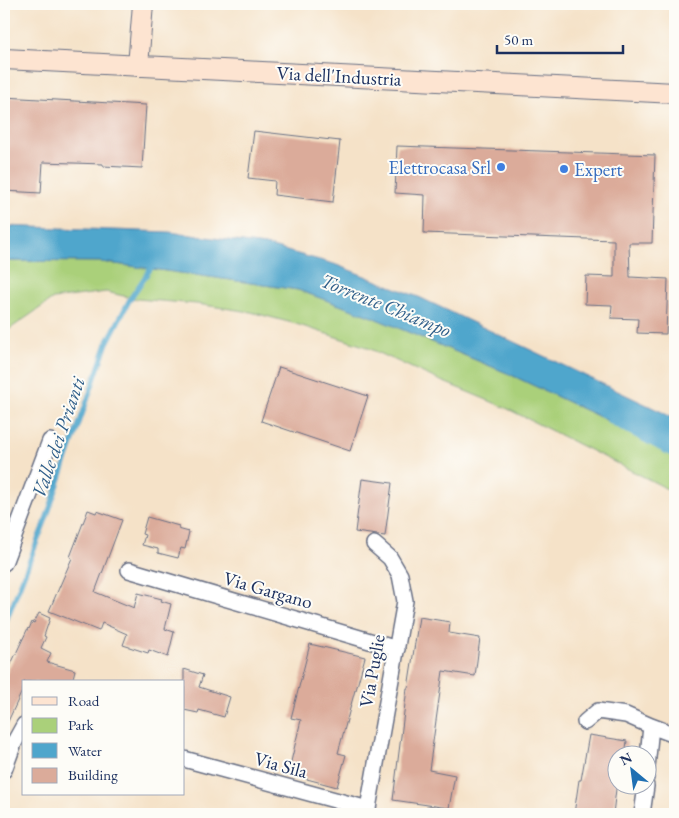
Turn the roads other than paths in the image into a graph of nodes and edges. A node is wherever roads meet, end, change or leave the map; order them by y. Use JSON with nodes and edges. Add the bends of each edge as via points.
{"nodes":[{"id":1,"x":143,"y":4,"type":"edge"},
{"id":2,"x":4,"y":58,"type":"edge"},
{"id":3,"x":138,"y":66,"type":"junction"},
{"id":4,"x":675,"y":92,"type":"edge"},
{"id":5,"x":50,"y":442,"type":"dead end"},
{"id":6,"x":374,"y":544,"type":"dead end"},
{"id":7,"x":4,"y":563,"type":"edge"},
{"id":8,"x":129,"y":570,"type":"dead end"},
{"id":9,"x":397,"y":649,"type":"junction"},
{"id":10,"x":585,"y":722,"type":"dead end"},
{"id":11,"x":651,"y":726,"type":"junction"},
{"id":12,"x":22,"y":729,"type":"edge"},
{"id":13,"x":675,"y":735,"type":"edge"},
{"id":14,"x":649,"y":746,"type":"edge"},
{"id":15,"x":185,"y":759,"type":"edge"},
{"id":16,"x":4,"y":770,"type":"edge"},
{"id":17,"x":645,"y":796,"type":"edge"},
{"id":18,"x":368,"y":812,"type":"edge"},
{"id":19,"x":642,"y":814,"type":"edge"}],
"edges":[{"from":1,"to":3,"type":"main road"},
{"from":2,"to":3,"type":"main road","name":"Via dell'Industria"},
{"from":3,"to":4,"type":"main road","name":"Via dell'Industria"},
{"from":5,"to":7,"type":"street"},
{"from":6,"to":9,"type":"street","name":"Via Puglie","via":[[390,558],[400,575],[405,602]]},
{"from":8,"to":9,"type":"street","name":"Via Gargano"},
{"from":9,"to":18,"type":"street","name":"Via Puglie"},
{"from":10,"to":11,"type":"street","via":[[598,711],[626,715]]},
{"from":11,"to":13,"type":"street"},
{"from":11,"to":14,"type":"street"},
{"from":12,"to":16,"type":"street"},
{"from":15,"to":18,"type":"street","name":"Via Sila"},
{"from":17,"to":19,"type":"street"}]}
